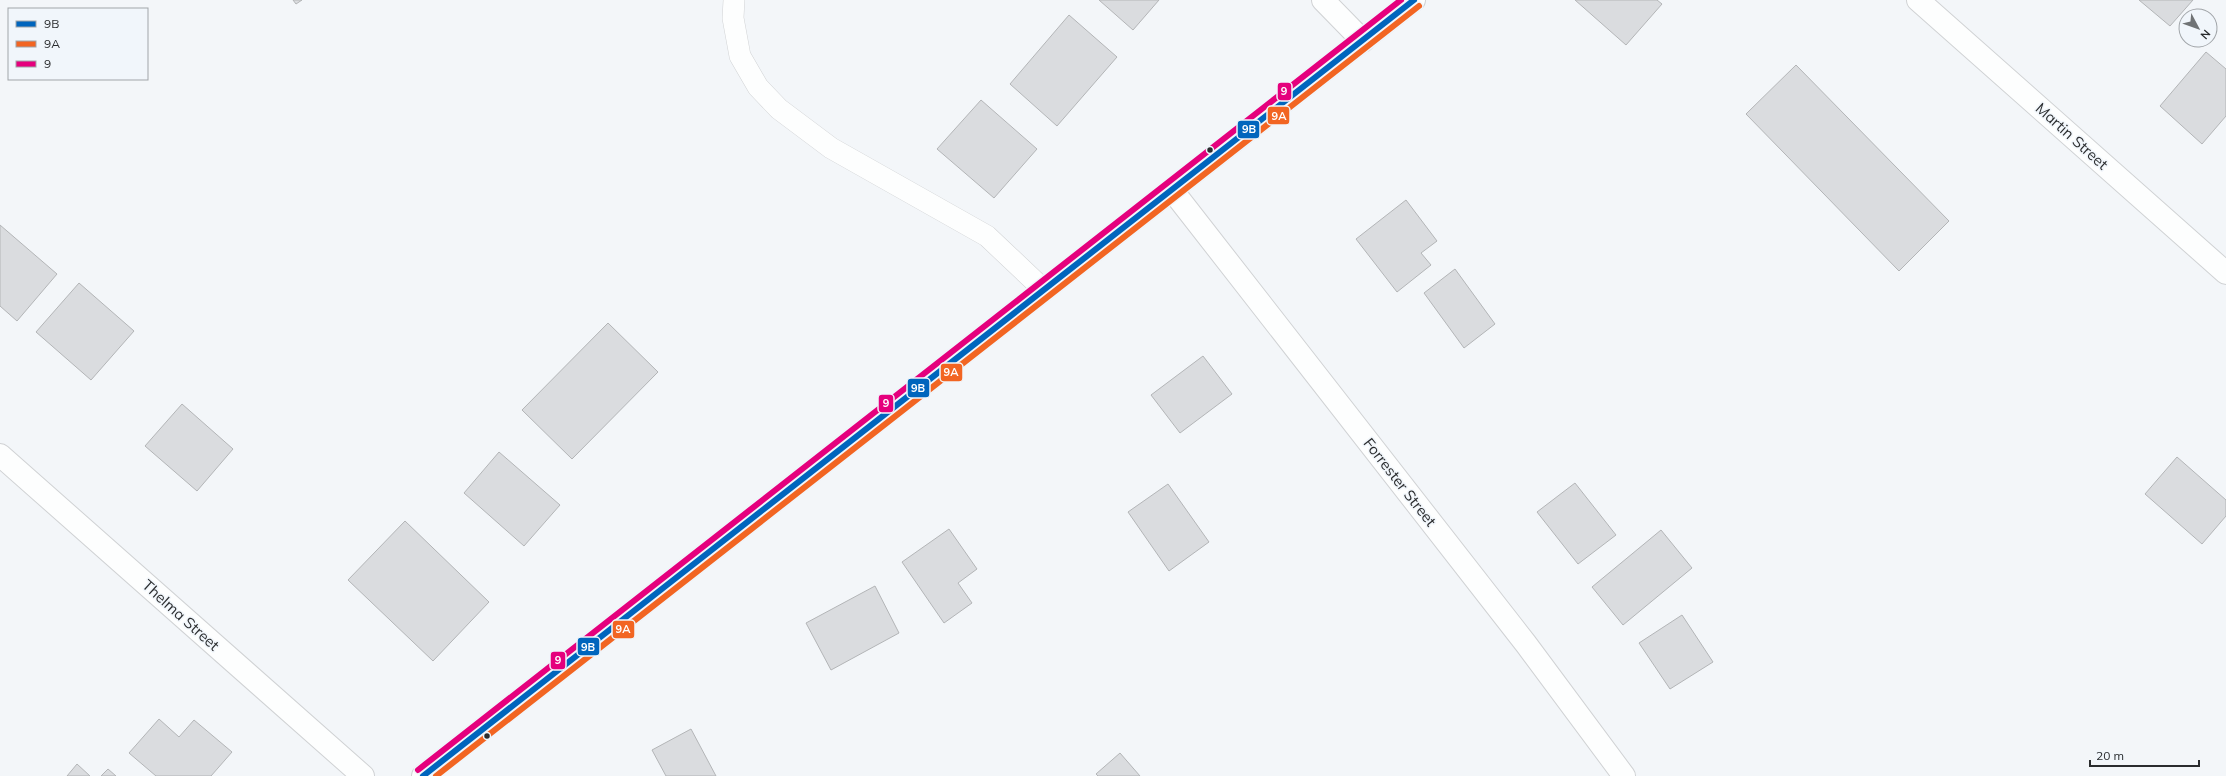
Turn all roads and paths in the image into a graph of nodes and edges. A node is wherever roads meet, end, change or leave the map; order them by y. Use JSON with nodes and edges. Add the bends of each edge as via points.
{"nodes":[{"id":1,"x":734,"y":0,"type":"edge"},
{"id":2,"x":1322,"y":0,"type":"edge"},
{"id":3,"x":1414,"y":0,"type":"edge"},
{"id":4,"x":1918,"y":0,"type":"edge"},
{"id":5,"x":1363,"y":41,"type":"junction"},
{"id":6,"x":1172,"y":190,"type":"junction"},
{"id":7,"x":2226,"y":273,"type":"edge"},
{"id":8,"x":1044,"y":290,"type":"junction"},
{"id":9,"x":0,"y":455,"type":"edge"},
{"id":10,"x":363,"y":776,"type":"edge"},
{"id":11,"x":423,"y":776,"type":"edge"},
{"id":12,"x":1624,"y":776,"type":"edge"}],
"edges":[{"from":1,"to":8,"type":"lane","via":[[733,18],[740,56],[758,87],[779,109],[831,148],[987,236]]},
{"from":2,"to":5,"type":"street"},
{"from":3,"to":5,"type":"street"},
{"from":4,"to":7,"type":"street","name":"Martin Street"},
{"from":5,"to":6,"type":"street"},
{"from":6,"to":8,"type":"street"},
{"from":6,"to":12,"type":"street","name":"Forrester Street","via":[[1526,644]]},
{"from":8,"to":11,"type":"street"},
{"from":9,"to":10,"type":"street","name":"Thelma Street"}]}
